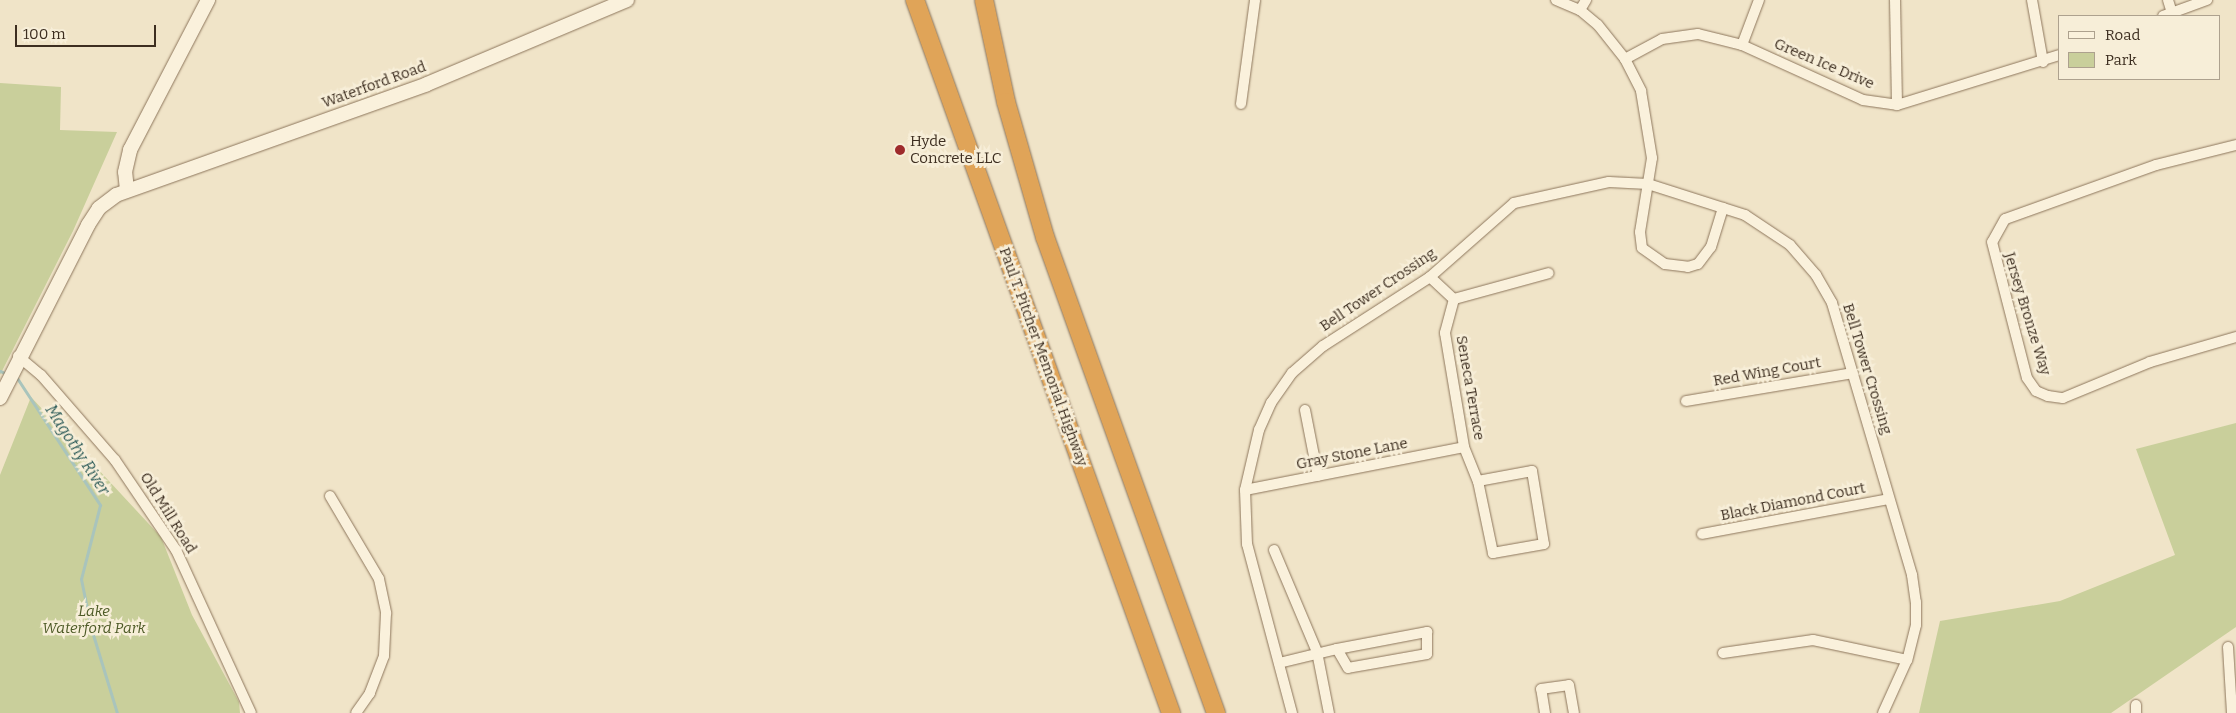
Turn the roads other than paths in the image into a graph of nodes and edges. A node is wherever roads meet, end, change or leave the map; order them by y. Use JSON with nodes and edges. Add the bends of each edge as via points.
{"nodes":[{"id":1,"x":208,"y":0,"type":"edge"},
{"id":2,"x":627,"y":0,"type":"edge"},
{"id":3,"x":915,"y":0,"type":"edge"},
{"id":4,"x":984,"y":0,"type":"edge"},
{"id":5,"x":1254,"y":0,"type":"edge"},
{"id":6,"x":1556,"y":0,"type":"edge"},
{"id":7,"x":1586,"y":0,"type":"edge"},
{"id":8,"x":1759,"y":0,"type":"edge"},
{"id":9,"x":1895,"y":0,"type":"edge"},
{"id":10,"x":2032,"y":0,"type":"edge"},
{"id":11,"x":2168,"y":0,"type":"edge"},
{"id":12,"x":2207,"y":0,"type":"edge"},
{"id":13,"x":1580,"y":10,"type":"junction"},
{"id":14,"x":2167,"y":15,"type":"edge"},
{"id":15,"x":1742,"y":45,"type":"junction"},
{"id":16,"x":2058,"y":56,"type":"edge"},
{"id":17,"x":1626,"y":60,"type":"junction"},
{"id":18,"x":2043,"y":62,"type":"junction"},
{"id":19,"x":1241,"y":104,"type":"dead end"},
{"id":20,"x":1897,"y":105,"type":"junction"},
{"id":21,"x":2236,"y":145,"type":"edge"},
{"id":22,"x":1648,"y":184,"type":"junction"},
{"id":23,"x":127,"y":190,"type":"junction"},
{"id":24,"x":1722,"y":208,"type":"junction"},
{"id":25,"x":1549,"y":273,"type":"dead end"},
{"id":26,"x":1430,"y":276,"type":"junction"},
{"id":27,"x":1454,"y":299,"type":"junction"},
{"id":28,"x":2236,"y":337,"type":"edge"},
{"id":29,"x":18,"y":356,"type":"junction"},
{"id":30,"x":1853,"y":373,"type":"junction"},
{"id":31,"x":0,"y":398,"type":"edge"},
{"id":32,"x":1686,"y":401,"type":"dead end"},
{"id":33,"x":1305,"y":410,"type":"dead end"},
{"id":34,"x":1464,"y":447,"type":"junction"},
{"id":35,"x":1318,"y":476,"type":"junction"},
{"id":36,"x":1478,"y":481,"type":"junction"},
{"id":37,"x":1245,"y":490,"type":"junction"},
{"id":38,"x":330,"y":496,"type":"dead end"},
{"id":39,"x":1889,"y":499,"type":"junction"},
{"id":40,"x":1702,"y":534,"type":"dead end"},
{"id":41,"x":1274,"y":550,"type":"dead end"},
{"id":42,"x":2228,"y":647,"type":"dead end"},
{"id":43,"x":1337,"y":649,"type":"junction"},
{"id":44,"x":1317,"y":652,"type":"junction"},
{"id":45,"x":1723,"y":653,"type":"dead end"},
{"id":46,"x":1907,"y":660,"type":"junction"},
{"id":47,"x":1279,"y":663,"type":"junction"},
{"id":48,"x":251,"y":713,"type":"edge"},
{"id":49,"x":356,"y":713,"type":"edge"},
{"id":50,"x":1171,"y":713,"type":"edge"},
{"id":51,"x":1216,"y":713,"type":"edge"},
{"id":52,"x":1292,"y":713,"type":"edge"},
{"id":53,"x":1329,"y":713,"type":"edge"},
{"id":54,"x":1544,"y":713,"type":"edge"},
{"id":55,"x":1574,"y":713,"type":"edge"},
{"id":56,"x":1883,"y":713,"type":"edge"},
{"id":57,"x":2232,"y":713,"type":"edge"}],
"edges":[{"from":1,"to":23,"type":"main road","via":[[130,150],[124,172]]},
{"from":2,"to":23,"type":"main road","name":"Waterford Road","via":[[427,84]]},
{"from":3,"to":50,"type":"highway","name":"Paul T. Pitcher Memorial Highway"},
{"from":4,"to":51,"type":"highway","via":[[1006,102],[1045,237]]},
{"from":5,"to":19,"type":"street"},
{"from":6,"to":13,"type":"street"},
{"from":7,"to":13,"type":"street"},
{"from":8,"to":15,"type":"street"},
{"from":9,"to":20,"type":"street"},
{"from":10,"to":18,"type":"street"},
{"from":11,"to":14,"type":"street"},
{"from":12,"to":14,"type":"street"},
{"from":13,"to":17,"type":"street"},
{"from":15,"to":17,"type":"street","name":"Green Ice Drive","via":[[1692,35],[1662,39]]},
{"from":15,"to":20,"type":"street","name":"Green Ice Drive","via":[[1847,94]]},
{"from":16,"to":18,"type":"street","name":"Green Ice Drive"},
{"from":17,"to":22,"type":"street","via":[[1641,91],[1650,128]]},
{"from":18,"to":20,"type":"street","name":"Green Ice Drive"},
{"from":21,"to":28,"type":"street","name":"Jersey Bronze Way","via":[[2156,165],[2012,216],[1996,230],[1992,242],[2027,378],[2036,391],[2048,396],[2064,398],[2150,362]]},
{"from":22,"to":24,"type":"street","name":"Bell Tower Crossing"},
{"from":22,"to":24,"type":"street","via":[[1640,232],[1642,248],[1665,264],[1688,268],[1698,264],[1711,247]]},
{"from":22,"to":26,"type":"street","name":"Bell Tower Crossing","via":[[1610,182],[1514,202]]},
{"from":23,"to":29,"type":"main road","name":"Waterford Road","via":[[99,208],[88,224]]},
{"from":24,"to":30,"type":"street","name":"Bell Tower Crossing","via":[[1745,215],[1776,235],[1816,276],[1840,326]]},
{"from":25,"to":27,"type":"street"},
{"from":26,"to":27,"type":"street"},
{"from":26,"to":37,"type":"street","name":"Bell Tower Crossing","via":[[1323,346],[1292,373],[1271,403],[1259,430]]},
{"from":27,"to":34,"type":"street","name":"Seneca Terrace","via":[[1445,333]]},
{"from":29,"to":31,"type":"main road","name":"Waterford Road"},
{"from":29,"to":48,"type":"street","name":"Old Mill Road","via":[[40,375],[116,460],[176,550]]},
{"from":30,"to":32,"type":"street","name":"Red Wing Court"},
{"from":30,"to":39,"type":"street","name":"Bell Tower Crossing"},
{"from":33,"to":35,"type":"street"},
{"from":34,"to":35,"type":"street","name":"Gray Stone Lane"},
{"from":34,"to":36,"type":"street","name":"Seneca Terrace"},
{"from":35,"to":37,"type":"street","name":"Gray Stone Lane"},
{"from":36,"to":36,"type":"street","name":"Seneca Terrace","via":[[1493,553],[1544,544],[1532,471]]},
{"from":37,"to":47,"type":"street","name":"Bell Tower Crossing","via":[[1246,544]]},
{"from":38,"to":49,"type":"street","via":[[379,579],[386,613],[384,656],[370,693]]},
{"from":39,"to":40,"type":"street","name":"Black Diamond Court"},
{"from":39,"to":46,"type":"street","name":"Bell Tower Crossing","via":[[1916,602],[1916,625]]},
{"from":41,"to":44,"type":"street"},
{"from":42,"to":57,"type":"street"},
{"from":43,"to":43,"type":"street","via":[[1348,668],[1427,654],[1426,632]]},
{"from":43,"to":44,"type":"street"},
{"from":44,"to":47,"type":"street"},
{"from":44,"to":53,"type":"street"},
{"from":45,"to":46,"type":"street","via":[[1813,640]]},
{"from":46,"to":56,"type":"street","name":"Bell Tower Crossing"},
{"from":47,"to":52,"type":"street","name":"Bell Tower Crossing"},
{"from":54,"to":55,"type":"street","via":[[1541,689],[1569,685]]}]}
